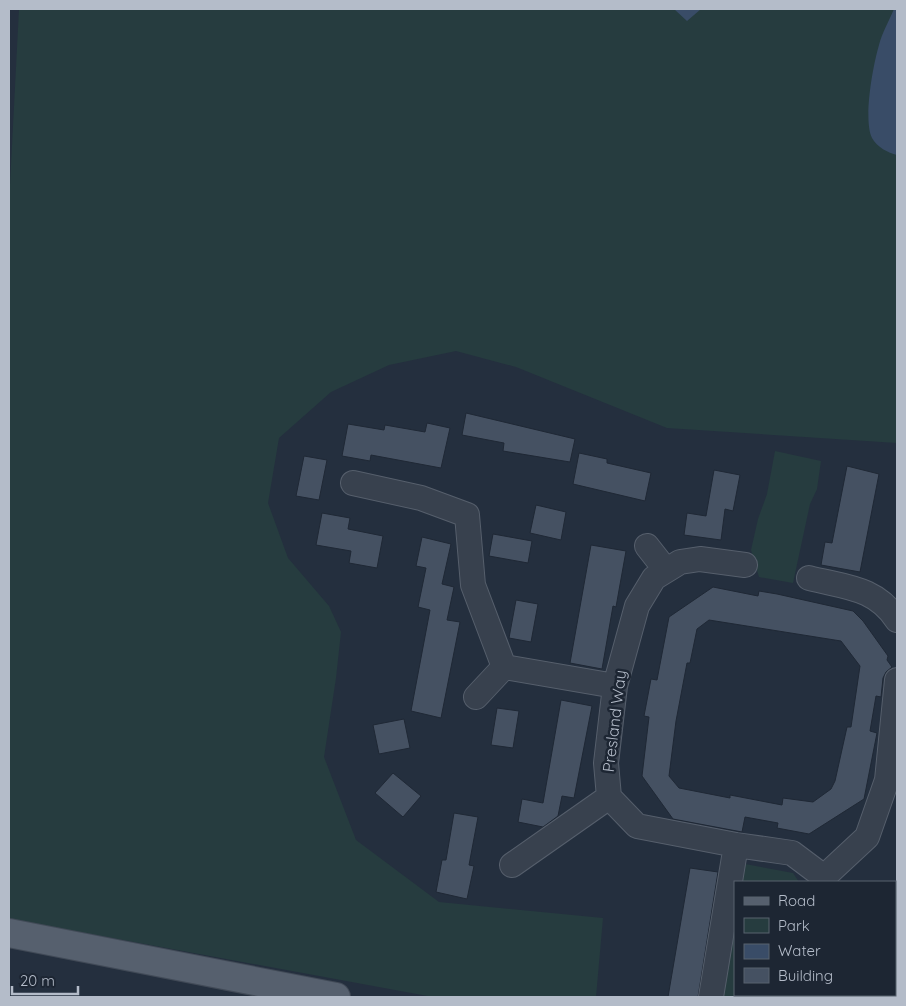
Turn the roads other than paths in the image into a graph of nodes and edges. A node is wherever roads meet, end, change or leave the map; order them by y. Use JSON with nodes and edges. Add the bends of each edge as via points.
{"nodes":[{"id":1,"x":353,"y":483,"type":"dead end"},
{"id":2,"x":647,"y":546,"type":"dead end"},
{"id":3,"x":745,"y":565,"type":"dead end"},
{"id":4,"x":666,"y":569,"type":"junction"},
{"id":5,"x":809,"y":578,"type":"dead end"},
{"id":6,"x":897,"y":620,"type":"edge"},
{"id":7,"x":504,"y":667,"type":"junction"},
{"id":8,"x":897,"y":680,"type":"edge"},
{"id":9,"x":615,"y":686,"type":"junction"},
{"id":10,"x":476,"y":697,"type":"dead end"},
{"id":11,"x":892,"y":782,"type":"edge"},
{"id":12,"x":608,"y":797,"type":"junction"},
{"id":13,"x":736,"y":845,"type":"junction"},
{"id":14,"x":512,"y":865,"type":"dead end"},
{"id":15,"x":825,"y":879,"type":"edge"},
{"id":16,"x":9,"y":933,"type":"edge"},
{"id":17,"x":336,"y":997,"type":"edge"},
{"id":18,"x":711,"y":997,"type":"edge"}],
"edges":[{"from":1,"to":7,"type":"street","via":[[421,498],[467,515],[473,585]]},
{"from":2,"to":4,"type":"street"},
{"from":3,"to":4,"type":"street","name":"Presland Way","via":[[700,559],[680,562]]},
{"from":4,"to":9,"type":"street","name":"Presland Way","via":[[654,578],[637,606]]},
{"from":5,"to":6,"type":"street","via":[[871,593],[891,610]]},
{"from":7,"to":9,"type":"street"},
{"from":7,"to":10,"type":"street"},
{"from":8,"to":11,"type":"street"},
{"from":9,"to":12,"type":"street","name":"Presland Way","via":[[606,763]]},
{"from":11,"to":15,"type":"street","via":[[867,838]]},
{"from":12,"to":13,"type":"street","via":[[637,826]]},
{"from":12,"to":14,"type":"street"},
{"from":13,"to":15,"type":"street","via":[[792,853]]},
{"from":13,"to":18,"type":"street"},
{"from":16,"to":17,"type":"main road"}]}
